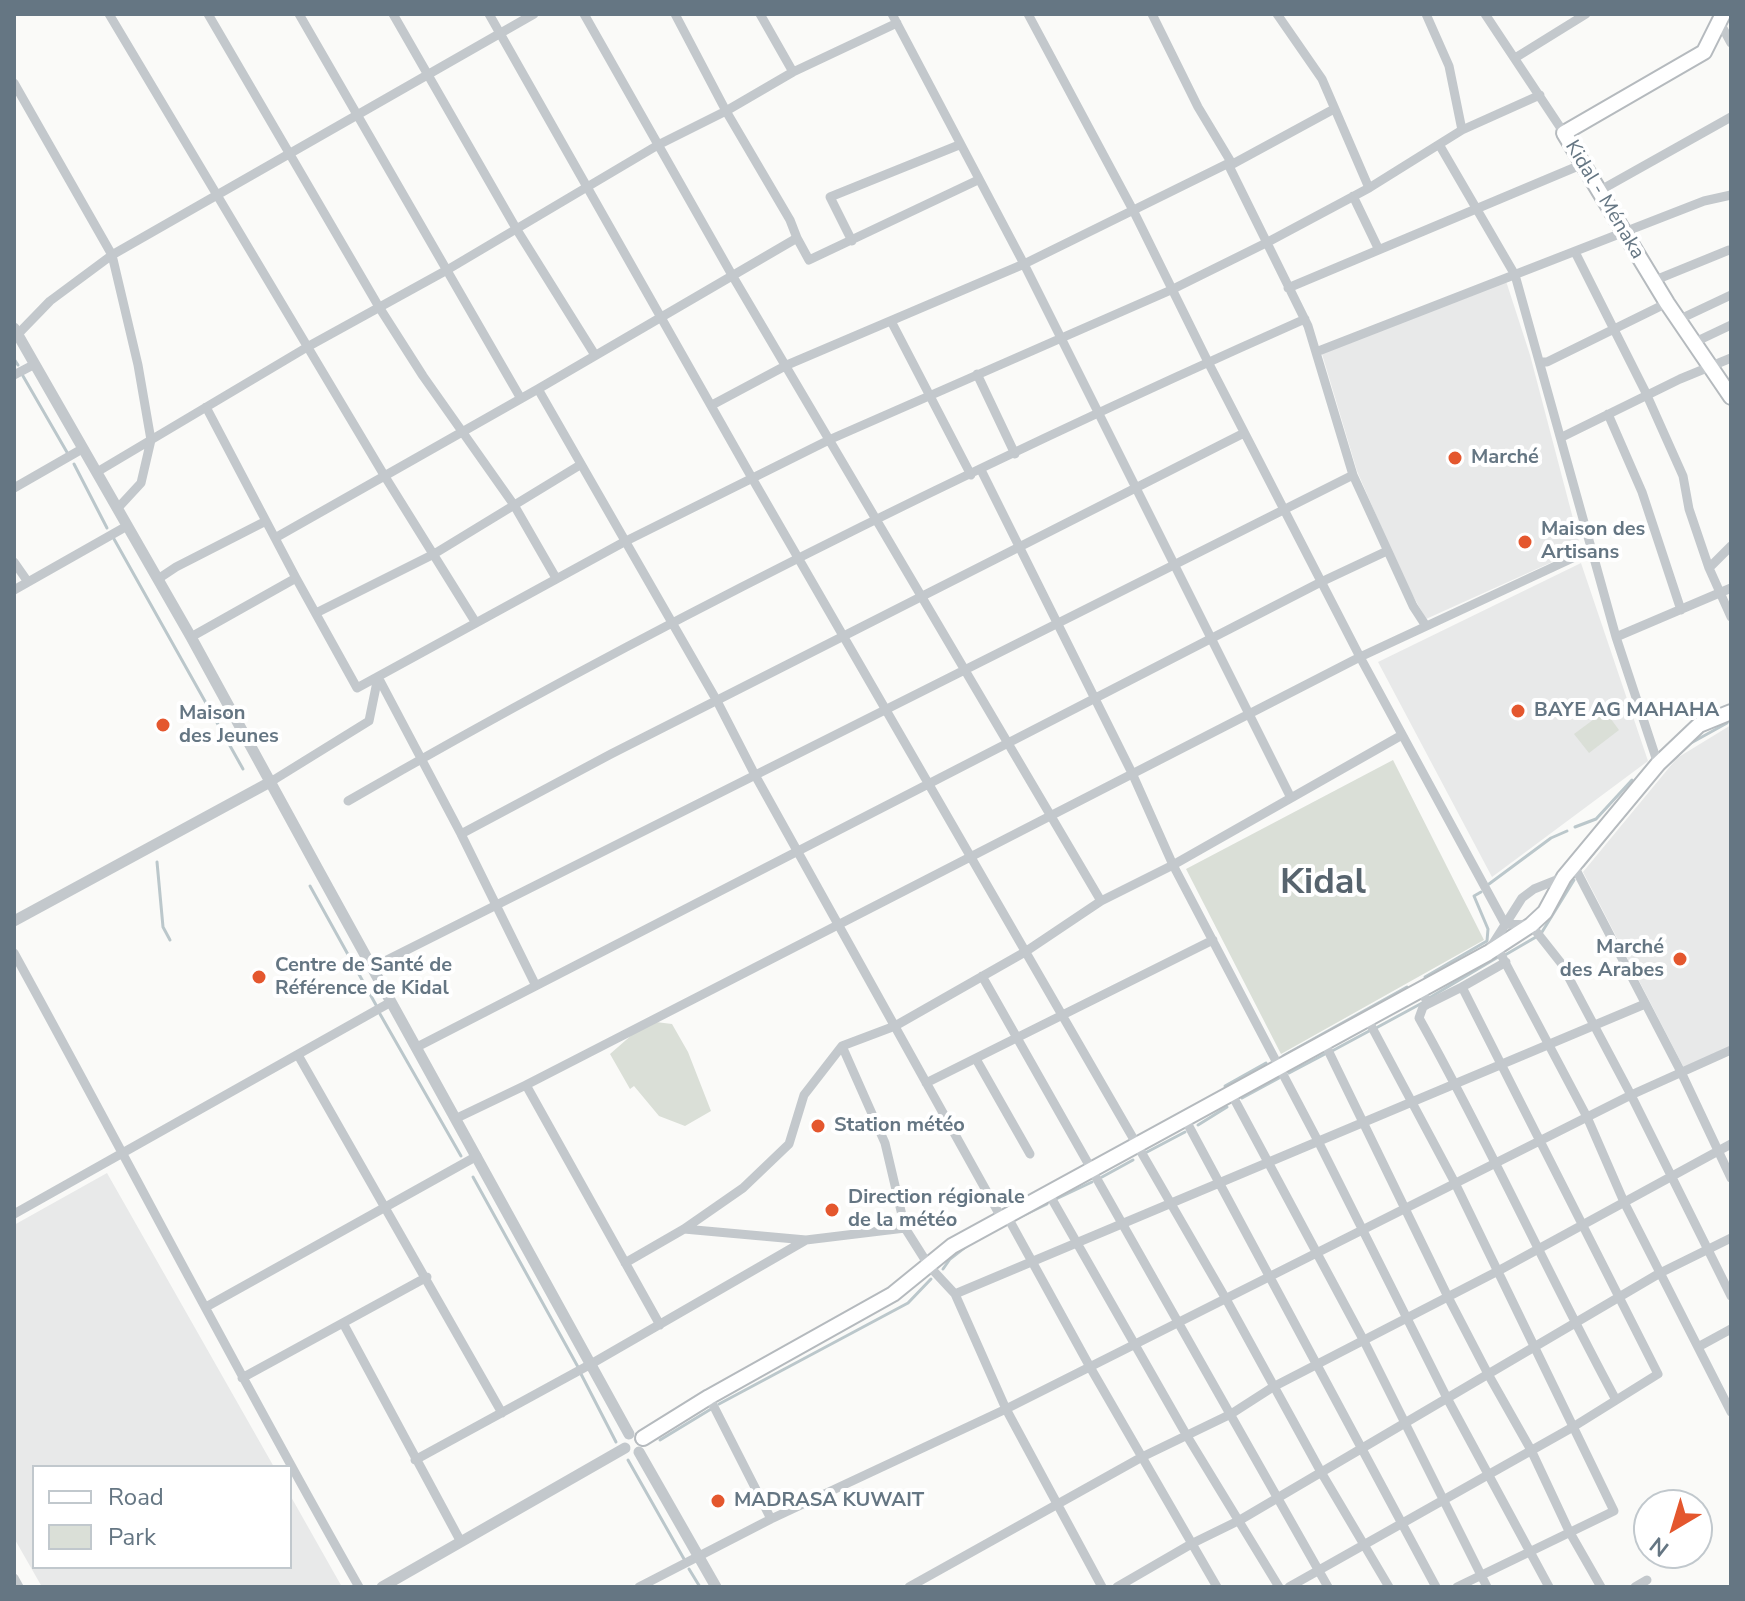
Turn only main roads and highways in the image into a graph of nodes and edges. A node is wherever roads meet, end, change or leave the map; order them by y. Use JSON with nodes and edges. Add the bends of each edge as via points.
{"nodes":[{"id":1,"x":1719,"y":17,"type":"edge"},
{"id":2,"x":1731,"y":397,"type":"edge"},
{"id":3,"x":1731,"y":712,"type":"edge"},
{"id":4,"x":637,"y":1441,"type":"road end"}],
"edges":[{"from":1,"to":2,"type":"main road","name":"Kidal - Ménaka","via":[[1704,52],[1564,133]]},
{"from":3,"to":4,"type":"main road","via":[[1699,725],[1658,764],[1573,864],[1545,912],[1531,925],[952,1246],[893,1294]]}]}
